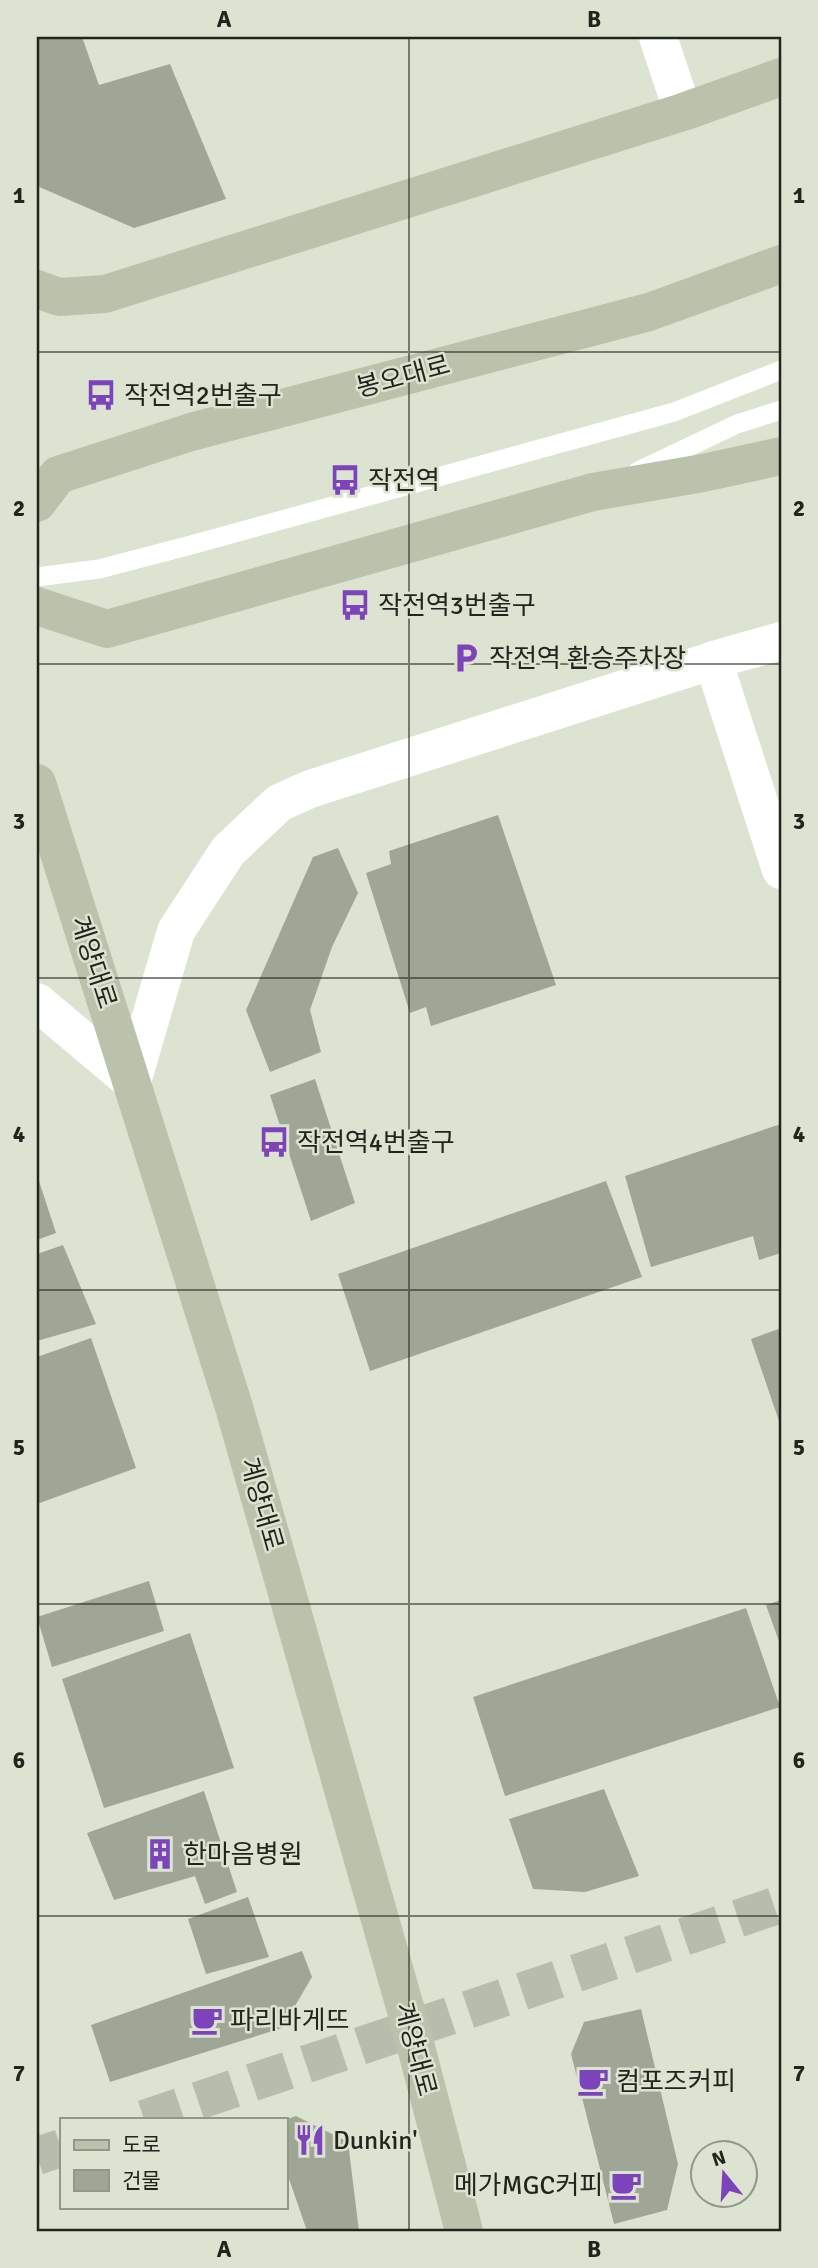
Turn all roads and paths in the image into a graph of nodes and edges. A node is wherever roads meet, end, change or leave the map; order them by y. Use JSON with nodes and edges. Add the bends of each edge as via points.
{"nodes":[{"id":1,"x":659,"y":37,"type":"edge"},
{"id":2,"x":781,"y":77,"type":"edge"},
{"id":3,"x":683,"y":112,"type":"junction"},
{"id":4,"x":781,"y":264,"type":"edge"},
{"id":5,"x":37,"y":289,"type":"edge"},
{"id":6,"x":781,"y":370,"type":"edge"},
{"id":7,"x":781,"y":410,"type":"edge"},
{"id":8,"x":781,"y":456,"type":"edge"},
{"id":9,"x":593,"y":492,"type":"junction"},
{"id":10,"x":37,"y":503,"type":"edge"},
{"id":11,"x":37,"y":577,"type":"edge"},
{"id":12,"x":37,"y":607,"type":"edge"},
{"id":13,"x":781,"y":641,"type":"edge"},
{"id":14,"x":713,"y":660,"type":"junction"},
{"id":15,"x":40,"y":811,"type":"edge"},
{"id":16,"x":781,"y":870,"type":"edge"},
{"id":17,"x":37,"y":1002,"type":"edge"},
{"id":18,"x":132,"y":1082,"type":"junction"},
{"id":19,"x":464,"y":2231,"type":"edge"}],
"edges":[{"from":1,"to":3,"type":"street"},
{"from":2,"to":3,"type":"main road"},
{"from":3,"to":5,"type":"main road","via":[[105,294],[59,298]]},
{"from":4,"to":10,"type":"main road","name":"봉오대로","via":[[649,312],[179,436],[58,475]]},
{"from":6,"to":11,"type":"lane","via":[[674,412],[99,569]]},
{"from":7,"to":9,"type":"lane","via":[[737,425]]},
{"from":8,"to":9,"type":"main road"},
{"from":9,"to":12,"type":"main road","via":[[107,629]]},
{"from":13,"to":14,"type":"street"},
{"from":14,"to":16,"type":"street"},
{"from":14,"to":18,"type":"street","via":[[310,789],[279,803],[228,851],[176,931]]},
{"from":15,"to":18,"type":"main road","name":"계양대로"},
{"from":17,"to":18,"type":"street"},
{"from":18,"to":19,"type":"main road","name":"계양대로","via":[[238,1420]]}]}
